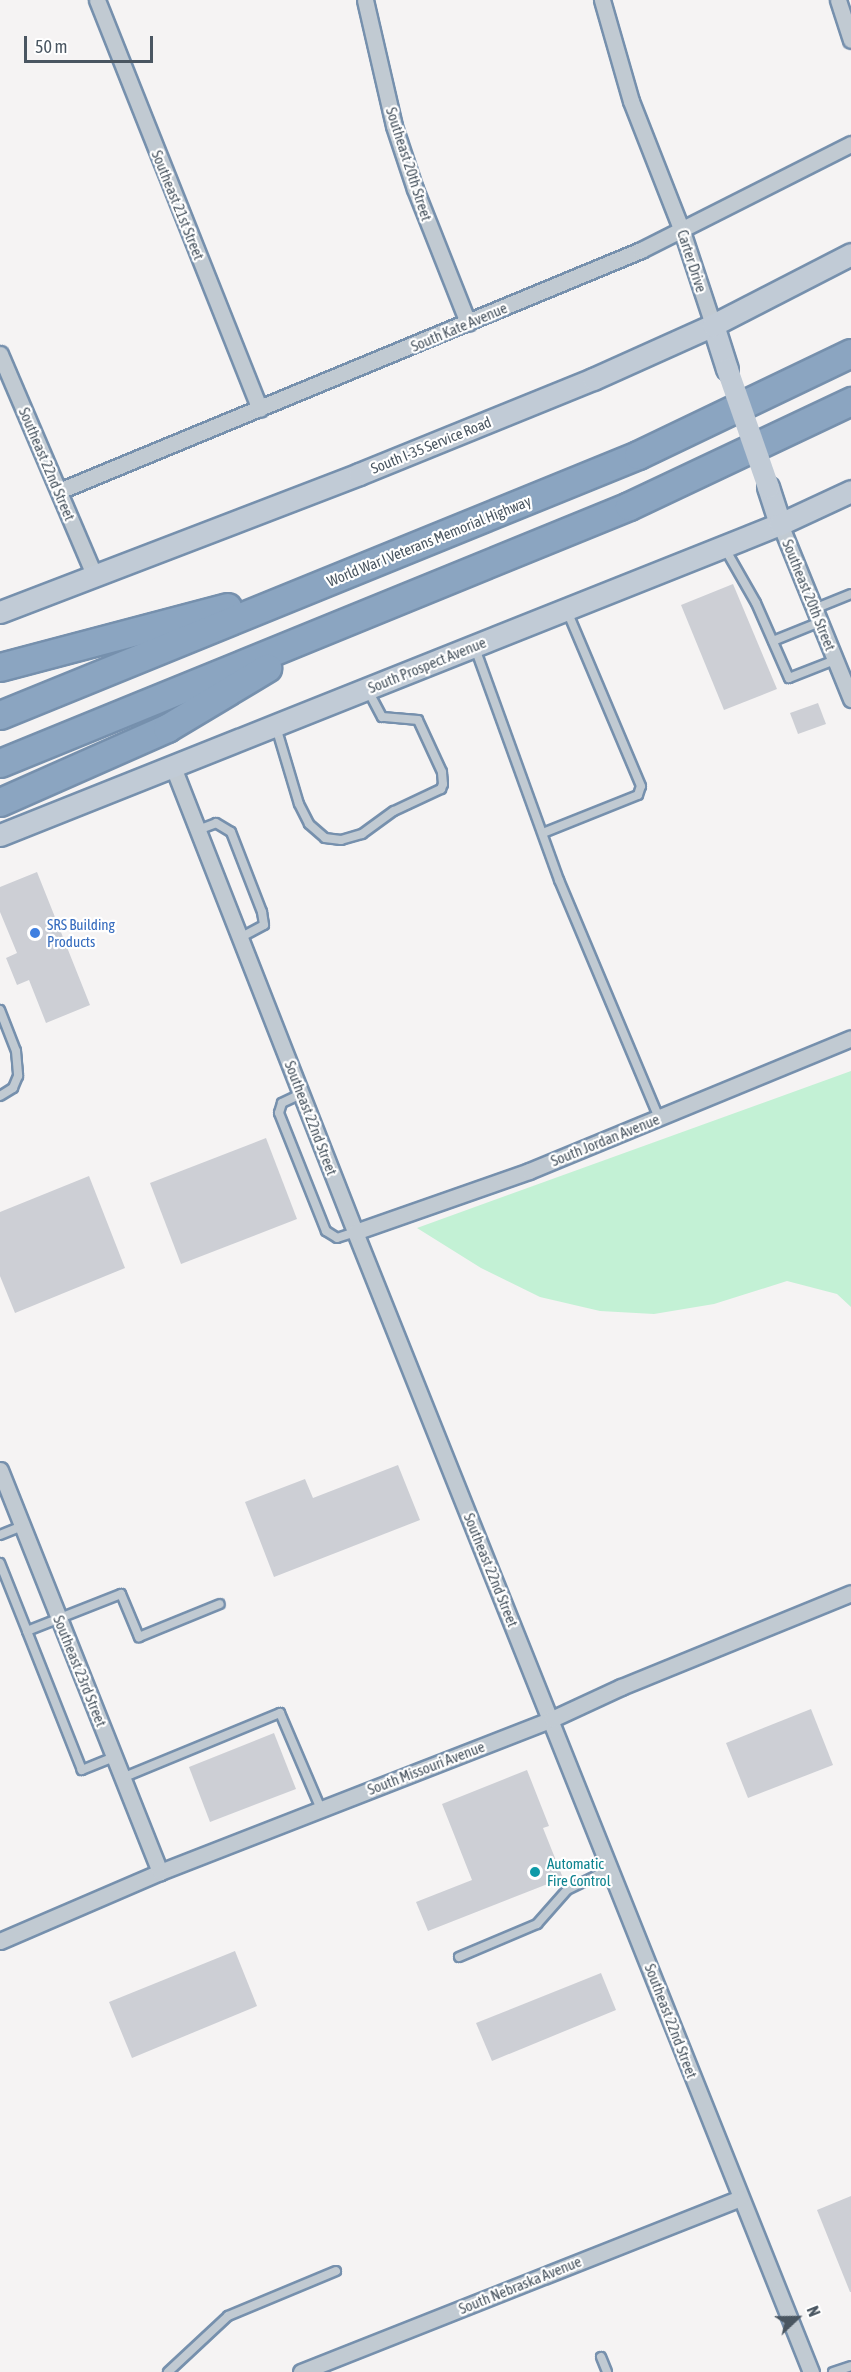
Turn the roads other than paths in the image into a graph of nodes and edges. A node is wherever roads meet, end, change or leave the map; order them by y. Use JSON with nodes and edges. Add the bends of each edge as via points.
{"nodes":[{"id":1,"x":97,"y":0,"type":"edge"},
{"id":2,"x":365,"y":0,"type":"edge"},
{"id":3,"x":602,"y":0,"type":"edge"},
{"id":4,"x":838,"y":0,"type":"edge"},
{"id":5,"x":851,"y":40,"type":"edge"},
{"id":6,"x":851,"y":144,"type":"edge"},
{"id":7,"x":682,"y":231,"type":"junction"},
{"id":8,"x":851,"y":254,"type":"edge"},
{"id":9,"x":468,"y":323,"type":"junction"},
{"id":10,"x":712,"y":325,"type":"junction"},
{"id":11,"x":851,"y":353,"type":"edge"},
{"id":12,"x":0,"y":354,"type":"edge"},
{"id":13,"x":851,"y":401,"type":"edge"},
{"id":14,"x":260,"y":409,"type":"junction"},
{"id":15,"x":851,"y":412,"type":"edge"},
{"id":16,"x":788,"y":432,"type":"junction"},
{"id":17,"x":59,"y":491,"type":"junction"},
{"id":18,"x":851,"y":491,"type":"edge"},
{"id":19,"x":780,"y":524,"type":"junction"},
{"id":20,"x":724,"y":546,"type":"junction"},
{"id":21,"x":94,"y":574,"type":"junction"},
{"id":22,"x":329,"y":581,"type":"junction"},
{"id":23,"x":851,"y":594,"type":"edge"},
{"id":24,"x":566,"y":609,"type":"junction"},
{"id":25,"x":0,"y":612,"type":"edge"},
{"id":26,"x":817,"y":616,"type":"junction"},
{"id":27,"x":340,"y":625,"type":"junction"},
{"id":28,"x":773,"y":641,"type":"junction"},
{"id":29,"x":474,"y":646,"type":"junction"},
{"id":30,"x":835,"y":660,"type":"junction"},
{"id":31,"x":0,"y":667,"type":"edge"},
{"id":32,"x":367,"y":689,"type":"junction"},
{"id":33,"x":851,"y":699,"type":"edge"},
{"id":34,"x":0,"y":714,"type":"edge"},
{"id":35,"x":276,"y":726,"type":"junction"},
{"id":36,"x":0,"y":763,"type":"edge"},
{"id":37,"x":173,"y":767,"type":"junction"},
{"id":38,"x":0,"y":802,"type":"edge"},
{"id":39,"x":198,"y":830,"type":"junction"},
{"id":40,"x":543,"y":833,"type":"junction"},
{"id":41,"x":0,"y":835,"type":"edge"},
{"id":42,"x":240,"y":938,"type":"junction"},
{"id":43,"x":0,"y":1010,"type":"edge"},
{"id":44,"x":851,"y":1038,"type":"edge"},
{"id":45,"x":301,"y":1094,"type":"junction"},
{"id":46,"x":0,"y":1096,"type":"edge"},
{"id":47,"x":659,"y":1118,"type":"junction"},
{"id":48,"x":355,"y":1232,"type":"junction"},
{"id":49,"x":2,"y":1479,"type":"edge"},
{"id":50,"x":22,"y":1526,"type":"junction"},
{"id":51,"x":0,"y":1535,"type":"edge"},
{"id":52,"x":0,"y":1563,"type":"edge"},
{"id":53,"x":851,"y":1593,"type":"edge"},
{"id":54,"x":220,"y":1604,"type":"dead end"},
{"id":55,"x":59,"y":1618,"type":"junction"},
{"id":56,"x":27,"y":1631,"type":"junction"},
{"id":57,"x":552,"y":1719,"type":"junction"},
{"id":58,"x":114,"y":1757,"type":"junction"},
{"id":59,"x":122,"y":1778,"type":"junction"},
{"id":60,"x":321,"y":1809,"type":"junction"},
{"id":61,"x":610,"y":1869,"type":"junction"},
{"id":62,"x":160,"y":1872,"type":"junction"},
{"id":63,"x":0,"y":1941,"type":"edge"},
{"id":64,"x":459,"y":1957,"type":"dead end"},
{"id":65,"x":740,"y":2198,"type":"junction"},
{"id":66,"x":336,"y":2271,"type":"dead end"},
{"id":67,"x":601,"y":2357,"type":"dead end"},
{"id":68,"x":851,"y":2366,"type":"edge"},
{"id":69,"x":168,"y":2372,"type":"edge"},
{"id":70,"x":301,"y":2372,"type":"edge"},
{"id":71,"x":607,"y":2372,"type":"edge"},
{"id":72,"x":811,"y":2372,"type":"edge"},
{"id":73,"x":833,"y":2372,"type":"edge"}],
"edges":[{"from":1,"to":14,"type":"street","name":"Southeast 21st Street"},
{"from":2,"to":9,"type":"street","name":"Southeast 20th Street","via":[[394,126]]},
{"from":3,"to":7,"type":"street","name":"Carter Drive","via":[[631,101]]},
{"from":4,"to":5,"type":"street"},
{"from":6,"to":7,"type":"street","name":"South Kate Avenue"},
{"from":7,"to":9,"type":"street","name":"South Kate Avenue"},
{"from":7,"to":10,"type":"street","name":"Carter Drive"},
{"from":8,"to":10,"type":"main road","name":"South I-35 Service Road"},
{"from":9,"to":14,"type":"street","name":"South Kate Avenue"},
{"from":10,"to":19,"type":"main road","name":"Carter Drive","bridge":true},
{"from":10,"to":21,"type":"main road","name":"South I-35 Service Road","via":[[483,425]]},
{"from":11,"to":22,"type":"highway","name":"World War I Veterans Memorial Highway","via":[[638,454]]},
{"from":12,"to":17,"type":"street","name":"Southeast 22nd Street"},
{"from":13,"to":16,"type":"highway"},
{"from":14,"to":17,"type":"street","name":"South Kate Avenue"},
{"from":15,"to":16,"type":"highway"},
{"from":16,"to":27,"type":"highway","via":[[629,506]]},
{"from":17,"to":21,"type":"street","name":"Southeast 22nd Street"},
{"from":18,"to":19,"type":"main road","name":"South Prospect Avenue"},
{"from":19,"to":20,"type":"main road","name":"South Prospect Avenue"},
{"from":19,"to":26,"type":"street","name":"Southeast 20th Street"},
{"from":20,"to":24,"type":"main road","name":"South Prospect Avenue"},
{"from":20,"to":28,"type":"lane"},
{"from":21,"to":25,"type":"main road","name":"South I-35 Service Road"},
{"from":22,"to":31,"type":"highway"},
{"from":22,"to":34,"type":"highway","name":"World War I Veterans Memorial Highway"},
{"from":23,"to":26,"type":"lane"},
{"from":24,"to":29,"type":"main road","name":"South Prospect Avenue"},
{"from":24,"to":40,"type":"lane","via":[[642,786],[638,795]]},
{"from":26,"to":28,"type":"lane"},
{"from":26,"to":30,"type":"street","name":"Southeast 20th Street"},
{"from":27,"to":36,"type":"highway"},
{"from":27,"to":38,"type":"highway","via":[[167,728]]},
{"from":28,"to":30,"type":"lane","via":[[789,678]]},
{"from":29,"to":32,"type":"main road","name":"South Prospect Avenue"},
{"from":29,"to":40,"type":"lane"},
{"from":30,"to":33,"type":"street","name":"Southeast 20th Street"},
{"from":32,"to":35,"type":"main road","name":"South Prospect Avenue"},
{"from":32,"to":35,"type":"lane","via":[[382,717],[418,720],[442,772],[442,784],[441,789],[394,811],[362,834],[341,840],[325,838],[309,824],[299,804]]},
{"from":35,"to":37,"type":"main road","name":"South Prospect Avenue"},
{"from":37,"to":39,"type":"street","name":"Southeast 22nd Street"},
{"from":37,"to":41,"type":"main road","name":"South Prospect Avenue"},
{"from":39,"to":42,"type":"street","name":"Southeast 22nd Street"},
{"from":39,"to":42,"type":"lane","via":[[216,823],[231,832],[235,842],[264,925]]},
{"from":40,"to":47,"type":"lane"},
{"from":42,"to":45,"type":"street","name":"Southeast 22nd Street"},
{"from":43,"to":46,"type":"lane","via":[[16,1051],[18,1076],[13,1088]]},
{"from":44,"to":47,"type":"street","name":"South Jordan Avenue"},
{"from":45,"to":48,"type":"street","name":"Southeast 22nd Street"},
{"from":45,"to":48,"type":"lane","via":[[282,1103],[279,1113],[327,1232],[337,1238]]},
{"from":47,"to":48,"type":"street","name":"South Jordan Avenue","via":[[529,1171]]},
{"from":48,"to":57,"type":"street","name":"Southeast 22nd Street"},
{"from":49,"to":50,"type":"street","name":"Southeast 23rd Street"},
{"from":50,"to":51,"type":"lane"},
{"from":50,"to":55,"type":"street","name":"Southeast 23rd Street"},
{"from":52,"to":56,"type":"lane"},
{"from":53,"to":57,"type":"street","name":"South Missouri Avenue"},
{"from":54,"to":55,"type":"lane","via":[[139,1637],[122,1594]]},
{"from":55,"to":56,"type":"lane"},
{"from":55,"to":58,"type":"street","name":"Southeast 23rd Street"},
{"from":56,"to":58,"type":"lane","via":[[82,1770]]},
{"from":57,"to":60,"type":"street","name":"South Missouri Avenue"},
{"from":57,"to":61,"type":"street","name":"Southeast 22nd Street"},
{"from":58,"to":59,"type":"street","name":"Southeast 23rd Street"},
{"from":59,"to":60,"type":"lane","via":[[280,1713]]},
{"from":59,"to":62,"type":"street","name":"Southeast 23rd Street"},
{"from":60,"to":62,"type":"street","name":"South Missouri Avenue"},
{"from":61,"to":64,"type":"lane","via":[[567,1890],[537,1924]]},
{"from":61,"to":65,"type":"street","name":"Southeast 22nd Street"},
{"from":62,"to":63,"type":"street","name":"South Missouri Avenue"},
{"from":65,"to":70,"type":"street","name":"South Nebraska Avenue"},
{"from":65,"to":72,"type":"street","name":"Southeast 22nd Street"},
{"from":66,"to":69,"type":"lane","via":[[228,2316]]},
{"from":67,"to":71,"type":"lane"},
{"from":68,"to":73,"type":"lane"}]}
